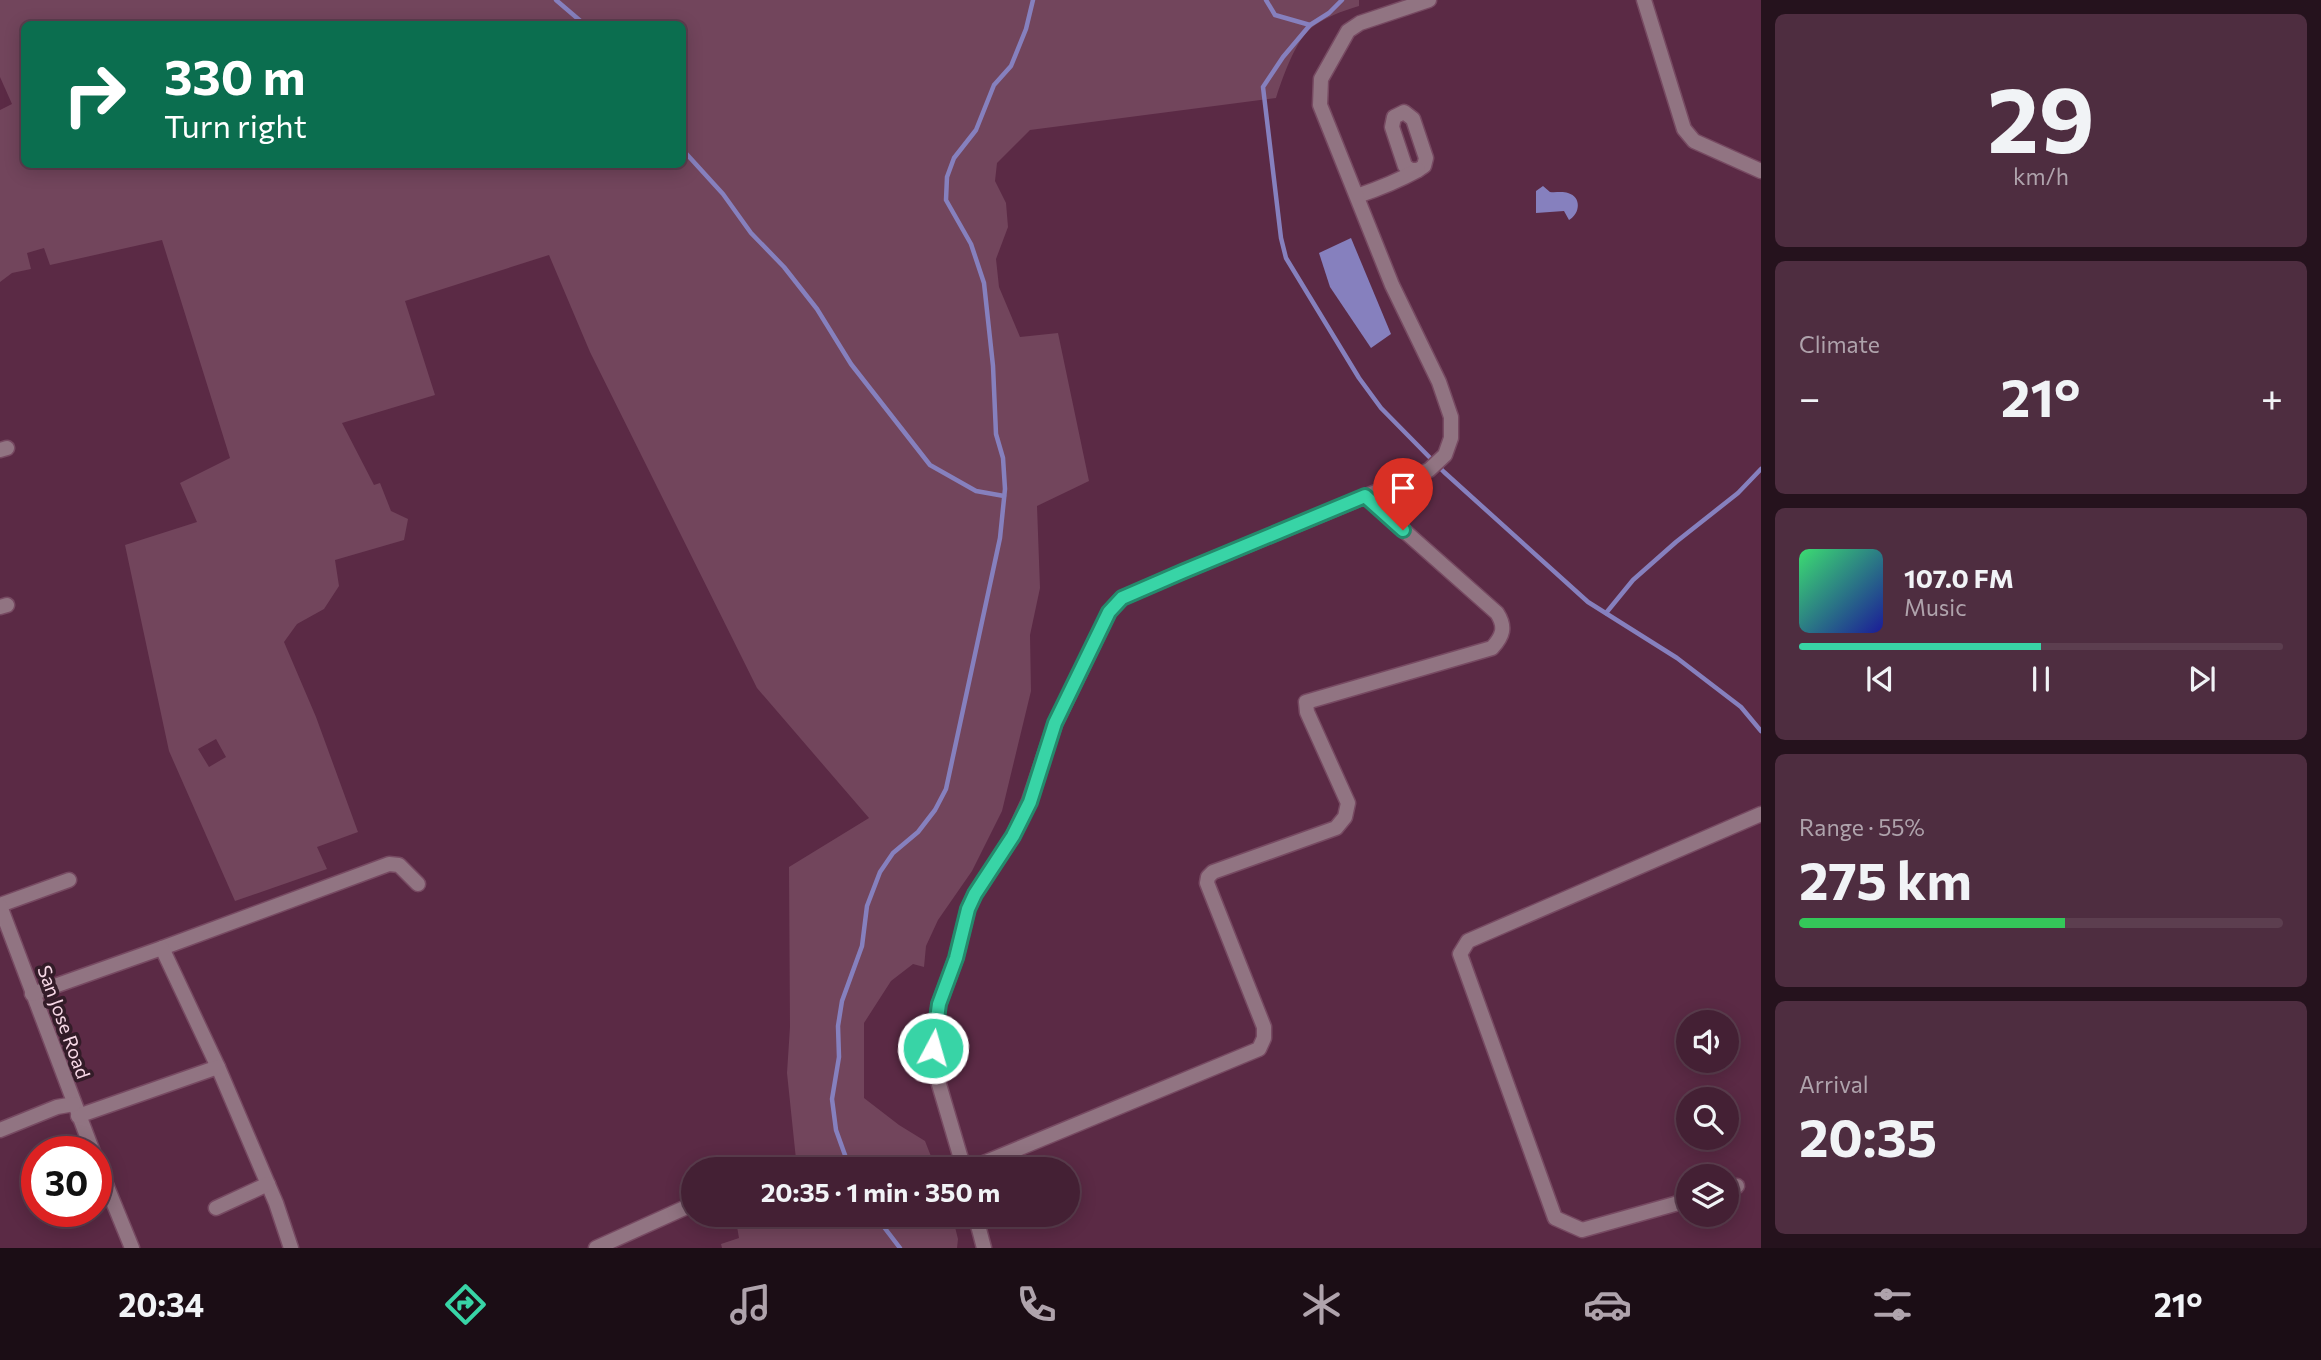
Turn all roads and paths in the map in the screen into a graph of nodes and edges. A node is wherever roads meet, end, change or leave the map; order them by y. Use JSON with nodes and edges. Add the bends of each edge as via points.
{"nodes":[{"id":1,"x":1429,"y":0,"type":"edge"},
{"id":2,"x":1644,"y":0,"type":"edge"},
{"id":3,"x":1402,"y":170,"type":"junction"},
{"id":4,"x":1761,"y":171,"type":"edge"},
{"id":5,"x":1357,"y":197,"type":"junction"},
{"id":6,"x":1365,"y":496,"type":"junction"},
{"id":7,"x":1761,"y":814,"type":"edge"},
{"id":8,"x":69,"y":880,"type":"dead end"},
{"id":9,"x":418,"y":884,"type":"dead end"},
{"id":10,"x":0,"y":905,"type":"edge"},
{"id":11,"x":162,"y":948,"type":"junction"},
{"id":12,"x":32,"y":994,"type":"junction"},
{"id":13,"x":218,"y":1067,"type":"junction"},
{"id":14,"x":76,"y":1110,"type":"junction"},
{"id":15,"x":0,"y":1130,"type":"edge"},
{"id":16,"x":87,"y":1136,"type":"edge"},
{"id":17,"x":962,"y":1157,"type":"edge"},
{"id":18,"x":995,"y":1157,"type":"edge"},
{"id":19,"x":268,"y":1184,"type":"junction"},
{"id":20,"x":112,"y":1199,"type":"edge"},
{"id":21,"x":1676,"y":1204,"type":"edge"},
{"id":22,"x":216,"y":1208,"type":"dead end"},
{"id":23,"x":681,"y":1210,"type":"edge"},
{"id":24,"x":978,"y":1227,"type":"edge"},
{"id":25,"x":132,"y":1248,"type":"edge"},
{"id":26,"x":291,"y":1248,"type":"edge"},
{"id":27,"x":596,"y":1248,"type":"edge"},
{"id":28,"x":984,"y":1248,"type":"edge"}],
"edges":[{"from":1,"to":5,"type":"street","via":[[1369,19],[1348,32],[1321,79],[1320,105]]},
{"from":2,"to":4,"type":"street","via":[[1684,129],[1694,141]]},
{"from":3,"to":3,"type":"street","via":[[1418,170],[1426,158],[1413,119],[1404,112],[1396,114],[1391,124]]},
{"from":3,"to":5,"type":"street","via":[[1391,185]]},
{"from":5,"to":6,"type":"street","via":[[1451,417],[1445,455],[1429,470]]},
{"from":6,"to":17,"type":"street","via":[[1122,598],[1109,612],[1055,723],[1030,802],[968,909],[939,1004],[933,1064]]},
{"from":6,"to":18,"type":"street","via":[[1497,613],[1502,621],[1500,640],[1492,648],[1306,702],[1348,803],[1345,817],[1336,828],[1213,872],[1207,883],[1264,1027],[1259,1049]]},
{"from":7,"to":21,"type":"street","via":[[1468,941],[1460,954],[1555,1217],[1582,1230]]},
{"from":8,"to":10,"type":"street"},
{"from":9,"to":11,"type":"street","via":[[399,865],[389,864]]},
{"from":10,"to":12,"type":"street","name":"San Jose Road"},
{"from":11,"to":12,"type":"street"},
{"from":11,"to":13,"type":"street"},
{"from":12,"to":14,"type":"street","name":"San Jose Road"},
{"from":13,"to":14,"type":"street"},
{"from":13,"to":19,"type":"street"},
{"from":14,"to":15,"type":"street","via":[[57,1107]]},
{"from":14,"to":16,"type":"street","name":"San Jose Road"},
{"from":19,"to":22,"type":"street"},
{"from":19,"to":26,"type":"street"},
{"from":20,"to":25,"type":"street"},
{"from":23,"to":27,"type":"street"},
{"from":24,"to":28,"type":"street"}]}
